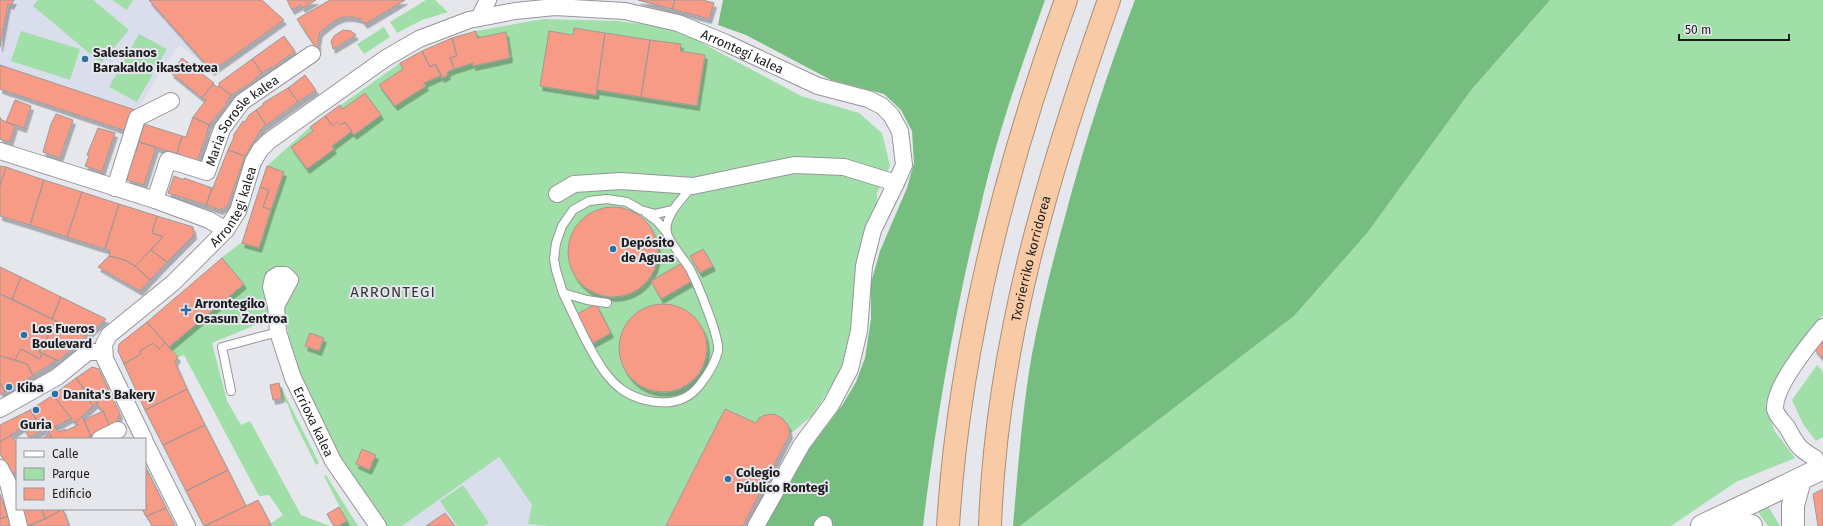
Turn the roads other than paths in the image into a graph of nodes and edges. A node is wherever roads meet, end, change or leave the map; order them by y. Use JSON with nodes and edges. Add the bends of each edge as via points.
{"nodes":[{"id":1,"x":488,"y":0,"type":"edge"},
{"id":2,"x":1066,"y":0,"type":"edge"},
{"id":3,"x":1109,"y":0,"type":"edge"},
{"id":4,"x":511,"y":5,"type":"edge"},
{"id":5,"x":479,"y":18,"type":"junction"},
{"id":6,"x":312,"y":54,"type":"dead end"},
{"id":7,"x":171,"y":101,"type":"dead end"},
{"id":8,"x":0,"y":151,"type":"edge"},
{"id":9,"x":896,"y":183,"type":"junction"},
{"id":10,"x":692,"y":186,"type":"junction"},
{"id":11,"x":115,"y":188,"type":"junction"},
{"id":12,"x":557,"y":194,"type":"dead end"},
{"id":13,"x":155,"y":200,"type":"junction"},
{"id":14,"x":641,"y":210,"type":"junction"},
{"id":15,"x":673,"y":210,"type":"junction"},
{"id":16,"x":226,"y":230,"type":"junction"},
{"id":17,"x":667,"y":233,"type":"junction"},
{"id":18,"x":563,"y":293,"type":"junction"},
{"id":19,"x":607,"y":303,"type":"dead end"},
{"id":20,"x":276,"y":306,"type":"dead end"},
{"id":21,"x":1823,"y":327,"type":"edge"},
{"id":22,"x":278,"y":332,"type":"junction"},
{"id":23,"x":104,"y":352,"type":"junction"},
{"id":24,"x":231,"y":391,"type":"dead end"},
{"id":25,"x":0,"y":409,"type":"edge"},
{"id":26,"x":118,"y":430,"type":"dead end"},
{"id":27,"x":102,"y":438,"type":"edge"},
{"id":28,"x":144,"y":438,"type":"edge"},
{"id":29,"x":146,"y":444,"type":"edge"},
{"id":30,"x":1820,"y":460,"type":"edge"},
{"id":31,"x":0,"y":468,"type":"edge"},
{"id":32,"x":1800,"y":480,"type":"junction"},
{"id":33,"x":12,"y":481,"type":"edge"},
{"id":34,"x":1759,"y":496,"type":"junction"},
{"id":35,"x":16,"y":507,"type":"edge"},
{"id":36,"x":17,"y":510,"type":"edge"},
{"id":37,"x":1705,"y":524,"type":"edge"},
{"id":38,"x":19,"y":526,"type":"edge"},
{"id":39,"x":187,"y":526,"type":"edge"},
{"id":40,"x":378,"y":526,"type":"edge"},
{"id":41,"x":756,"y":526,"type":"edge"},
{"id":42,"x":948,"y":526,"type":"edge"},
{"id":43,"x":990,"y":526,"type":"edge"},
{"id":44,"x":1751,"y":526,"type":"edge"},
{"id":45,"x":1762,"y":526,"type":"edge"},
{"id":46,"x":1787,"y":526,"type":"edge"},
{"id":47,"x":1793,"y":526,"type":"edge"}],
"edges":[{"from":1,"to":5,"type":"street"},
{"from":2,"to":42,"type":"highway","via":[[1028,112],[992,243],[968,351],[960,402]]},
{"from":3,"to":43,"type":"highway","name":"Txorierriko korridorea","via":[[1066,125],[1020,298],[999,410]]},
{"from":4,"to":5,"type":"street","name":"Arrontegi kalea"},
{"from":4,"to":9,"type":"street","name":"Arrontegi kalea","via":[[624,11],[678,23],[818,86],[868,98],[891,115],[900,131],[904,165]]},
{"from":5,"to":16,"type":"street","name":"Arrontegi kalea","via":[[419,39],[386,58],[269,141],[253,162],[238,211]]},
{"from":6,"to":13,"type":"street","name":"Maria Sorosle kalea","via":[[242,102],[222,129],[206,172],[168,160]]},
{"from":7,"to":11,"type":"street","via":[[138,118]]},
{"from":8,"to":11,"type":"street"},
{"from":9,"to":10,"type":"street","via":[[844,167],[794,165]]},
{"from":9,"to":41,"type":"street","name":"Arrontegi kalea","via":[[873,230],[861,293],[859,332],[850,369],[831,405],[802,444]]},
{"from":10,"to":12,"type":"street","via":[[621,180],[574,184]]},
{"from":10,"to":15,"type":"lane"},
{"from":11,"to":13,"type":"street"},
{"from":13,"to":16,"type":"street","via":[[208,220]]},
{"from":14,"to":15,"type":"lane","via":[[655,214]]},
{"from":14,"to":17,"type":"lane","via":[[657,221]]},
{"from":14,"to":18,"type":"lane","via":[[627,202],[607,199],[589,202],[573,210],[562,226],[554,259]]},
{"from":15,"to":17,"type":"lane"},
{"from":16,"to":23,"type":"street","name":"Arrontegi kalea","via":[[173,283],[109,335],[104,344]]},
{"from":17,"to":18,"type":"lane","via":[[689,268],[710,315],[718,350],[708,375],[695,391],[678,401],[658,404],[634,397],[616,387],[584,336]]},
{"from":18,"to":19,"type":"lane"},
{"from":20,"to":22,"type":"street","name":"Errioxa kalea"},
{"from":21,"to":30,"type":"street","via":[[1805,348],[1778,393],[1775,410],[1795,443],[1806,453]]},
{"from":22,"to":24,"type":"lane","via":[[222,347]]},
{"from":22,"to":40,"type":"street","name":"Errioxa kalea","via":[[293,378],[333,461]]},
{"from":23,"to":25,"type":"street","via":[[88,352],[57,377]]},
{"from":23,"to":28,"type":"street"},
{"from":26,"to":27,"type":"street"},
{"from":29,"to":39,"type":"street"},
{"from":30,"to":32,"type":"main road"},
{"from":30,"to":34,"type":"main road"},
{"from":31,"to":33,"type":"street"},
{"from":32,"to":34,"type":"main road"},
{"from":32,"to":47,"type":"main road","via":[[1793,505]]},
{"from":33,"to":35,"type":"street"},
{"from":34,"to":37,"type":"main road"},
{"from":34,"to":45,"type":"main road","via":[[1755,517]]},
{"from":34,"to":46,"type":"main road"},
{"from":36,"to":38,"type":"street"},
{"from":37,"to":44,"type":"main road","via":[[1727,520]]}]}
